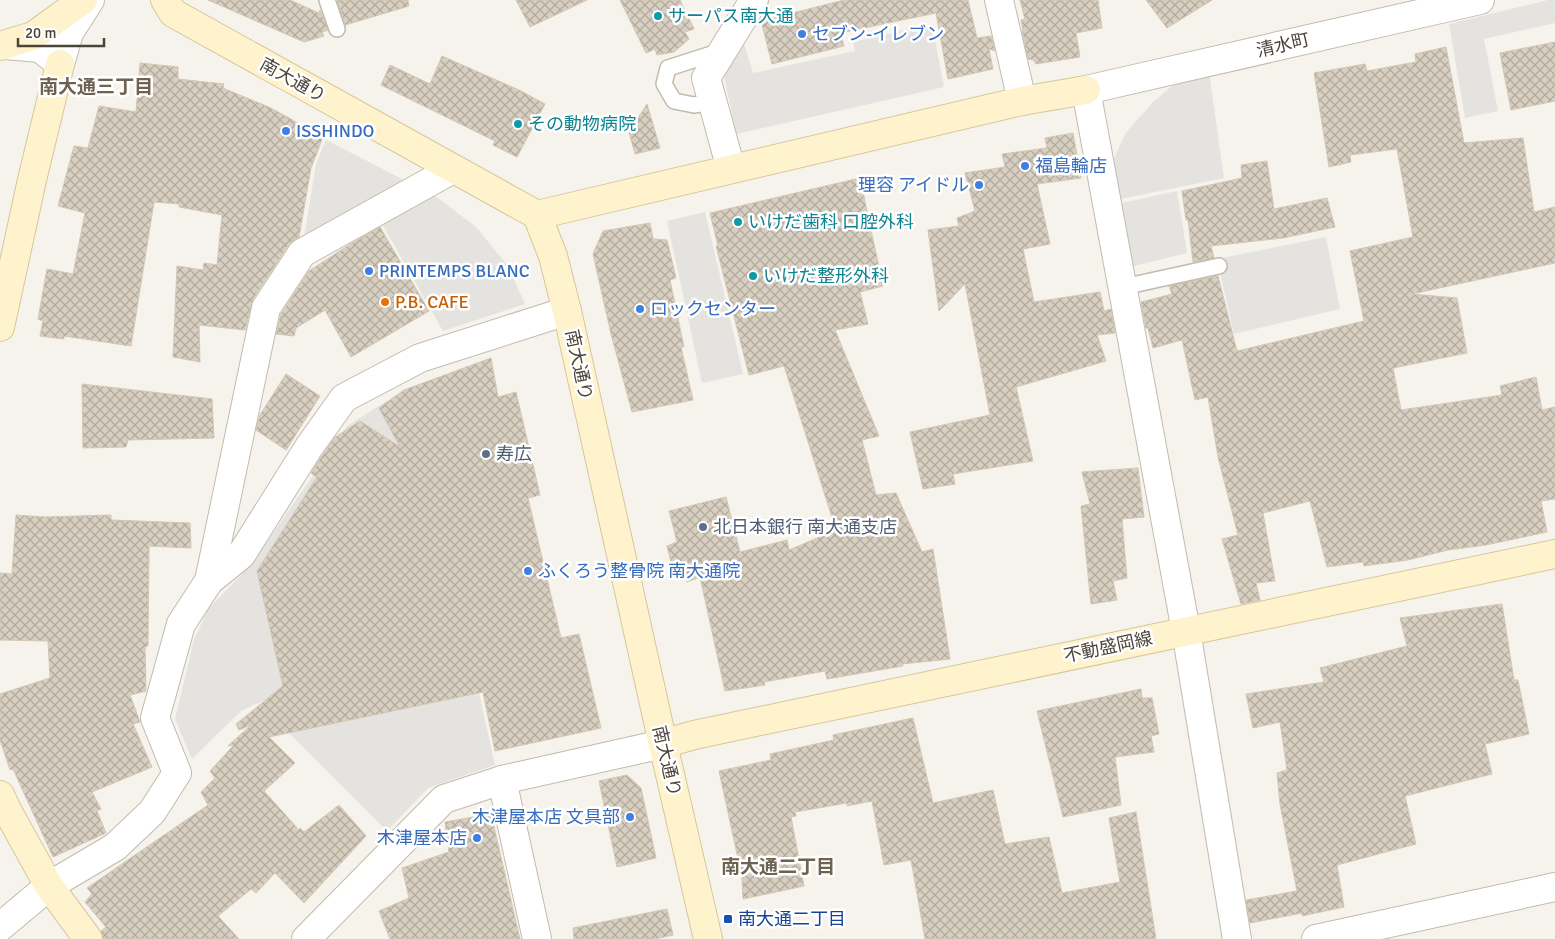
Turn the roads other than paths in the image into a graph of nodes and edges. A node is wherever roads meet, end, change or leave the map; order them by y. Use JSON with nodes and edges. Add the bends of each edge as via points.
{"nodes":[{"id":1,"x":83,"y":0,"type":"edge"},
{"id":2,"x":90,"y":0,"type":"edge"},
{"id":3,"x":165,"y":0,"type":"edge"},
{"id":4,"x":327,"y":0,"type":"edge"},
{"id":5,"x":754,"y":0,"type":"edge"},
{"id":6,"x":999,"y":0,"type":"edge"},
{"id":7,"x":1480,"y":0,"type":"edge"},
{"id":8,"x":337,"y":29,"type":"dead end"},
{"id":9,"x":2,"y":46,"type":"edge"},
{"id":10,"x":723,"y":50,"type":"junction"},
{"id":11,"x":60,"y":64,"type":"junction"},
{"id":12,"x":1086,"y":90,"type":"junction"},
{"id":13,"x":1022,"y":101,"type":"junction"},
{"id":14,"x":713,"y":102,"type":"junction"},
{"id":15,"x":453,"y":168,"type":"junction"},
{"id":16,"x":730,"y":169,"type":"junction"},
{"id":17,"x":537,"y":216,"type":"junction"},
{"id":18,"x":1219,"y":266,"type":"dead end"},
{"id":19,"x":1123,"y":287,"type":"junction"},
{"id":20,"x":567,"y":311,"type":"junction"},
{"id":21,"x":0,"y":327,"type":"edge"},
{"id":22,"x":1555,"y":554,"type":"edge"},
{"id":23,"x":209,"y":580,"type":"junction"},
{"id":24,"x":1186,"y":631,"type":"junction"},
{"id":25,"x":663,"y":744,"type":"junction"},
{"id":26,"x":502,"y":780,"type":"junction"},
{"id":27,"x":0,"y":795,"type":"edge"},
{"id":28,"x":49,"y":886,"type":"junction"},
{"id":29,"x":1555,"y":887,"type":"edge"},
{"id":30,"x":0,"y":927,"type":"edge"},
{"id":31,"x":88,"y":939,"type":"edge"},
{"id":32,"x":306,"y":939,"type":"edge"},
{"id":33,"x":537,"y":939,"type":"edge"},
{"id":34,"x":708,"y":939,"type":"edge"},
{"id":35,"x":1237,"y":939,"type":"edge"},
{"id":36,"x":1316,"y":939,"type":"edge"}],
"edges":[{"from":1,"to":9,"type":"main road","via":[[33,36]]},
{"from":2,"to":11,"type":"street","via":[[69,33]]},
{"from":3,"to":15,"type":"main road","name":"南大通り","via":[[172,13]]},
{"from":4,"to":8,"type":"lane"},
{"from":5,"to":10,"type":"street"},
{"from":6,"to":13,"type":"street"},
{"from":7,"to":12,"type":"street","name":"清水町"},
{"from":9,"to":11,"type":"street","via":[[40,48]]},
{"from":10,"to":14,"type":"street","via":[[706,78]]},
{"from":10,"to":14,"type":"lane","via":[[668,68],[664,84],[674,101],[694,105]]},
{"from":11,"to":21,"type":"main road"},
{"from":12,"to":13,"type":"main road"},
{"from":12,"to":19,"type":"street"},
{"from":13,"to":16,"type":"main road"},
{"from":14,"to":16,"type":"street"},
{"from":15,"to":17,"type":"main road","name":"南大通り"},
{"from":15,"to":23,"type":"street","via":[[302,253],[266,308]]},
{"from":16,"to":17,"type":"main road"},
{"from":17,"to":20,"type":"main road","name":"南大通り","via":[[553,256]]},
{"from":18,"to":19,"type":"lane"},
{"from":19,"to":24,"type":"street"},
{"from":20,"to":23,"type":"street","via":[[420,358],[344,398],[240,554]]},
{"from":20,"to":25,"type":"main road","name":"南大通り"},
{"from":22,"to":24,"type":"main road","name":"不動盛岡線"},
{"from":23,"to":28,"type":"street","via":[[181,624],[155,718],[177,773],[152,812],[115,847]]},
{"from":24,"to":25,"type":"main road","name":"不動盛岡線"},
{"from":24,"to":35,"type":"street"},
{"from":25,"to":26,"type":"street"},
{"from":25,"to":34,"type":"main road","name":"南大通り"},
{"from":26,"to":32,"type":"street","via":[[444,799]]},
{"from":26,"to":33,"type":"street"},
{"from":27,"to":28,"type":"main road"},
{"from":28,"to":30,"type":"street"},
{"from":28,"to":31,"type":"main road"},
{"from":29,"to":36,"type":"street"}]}
